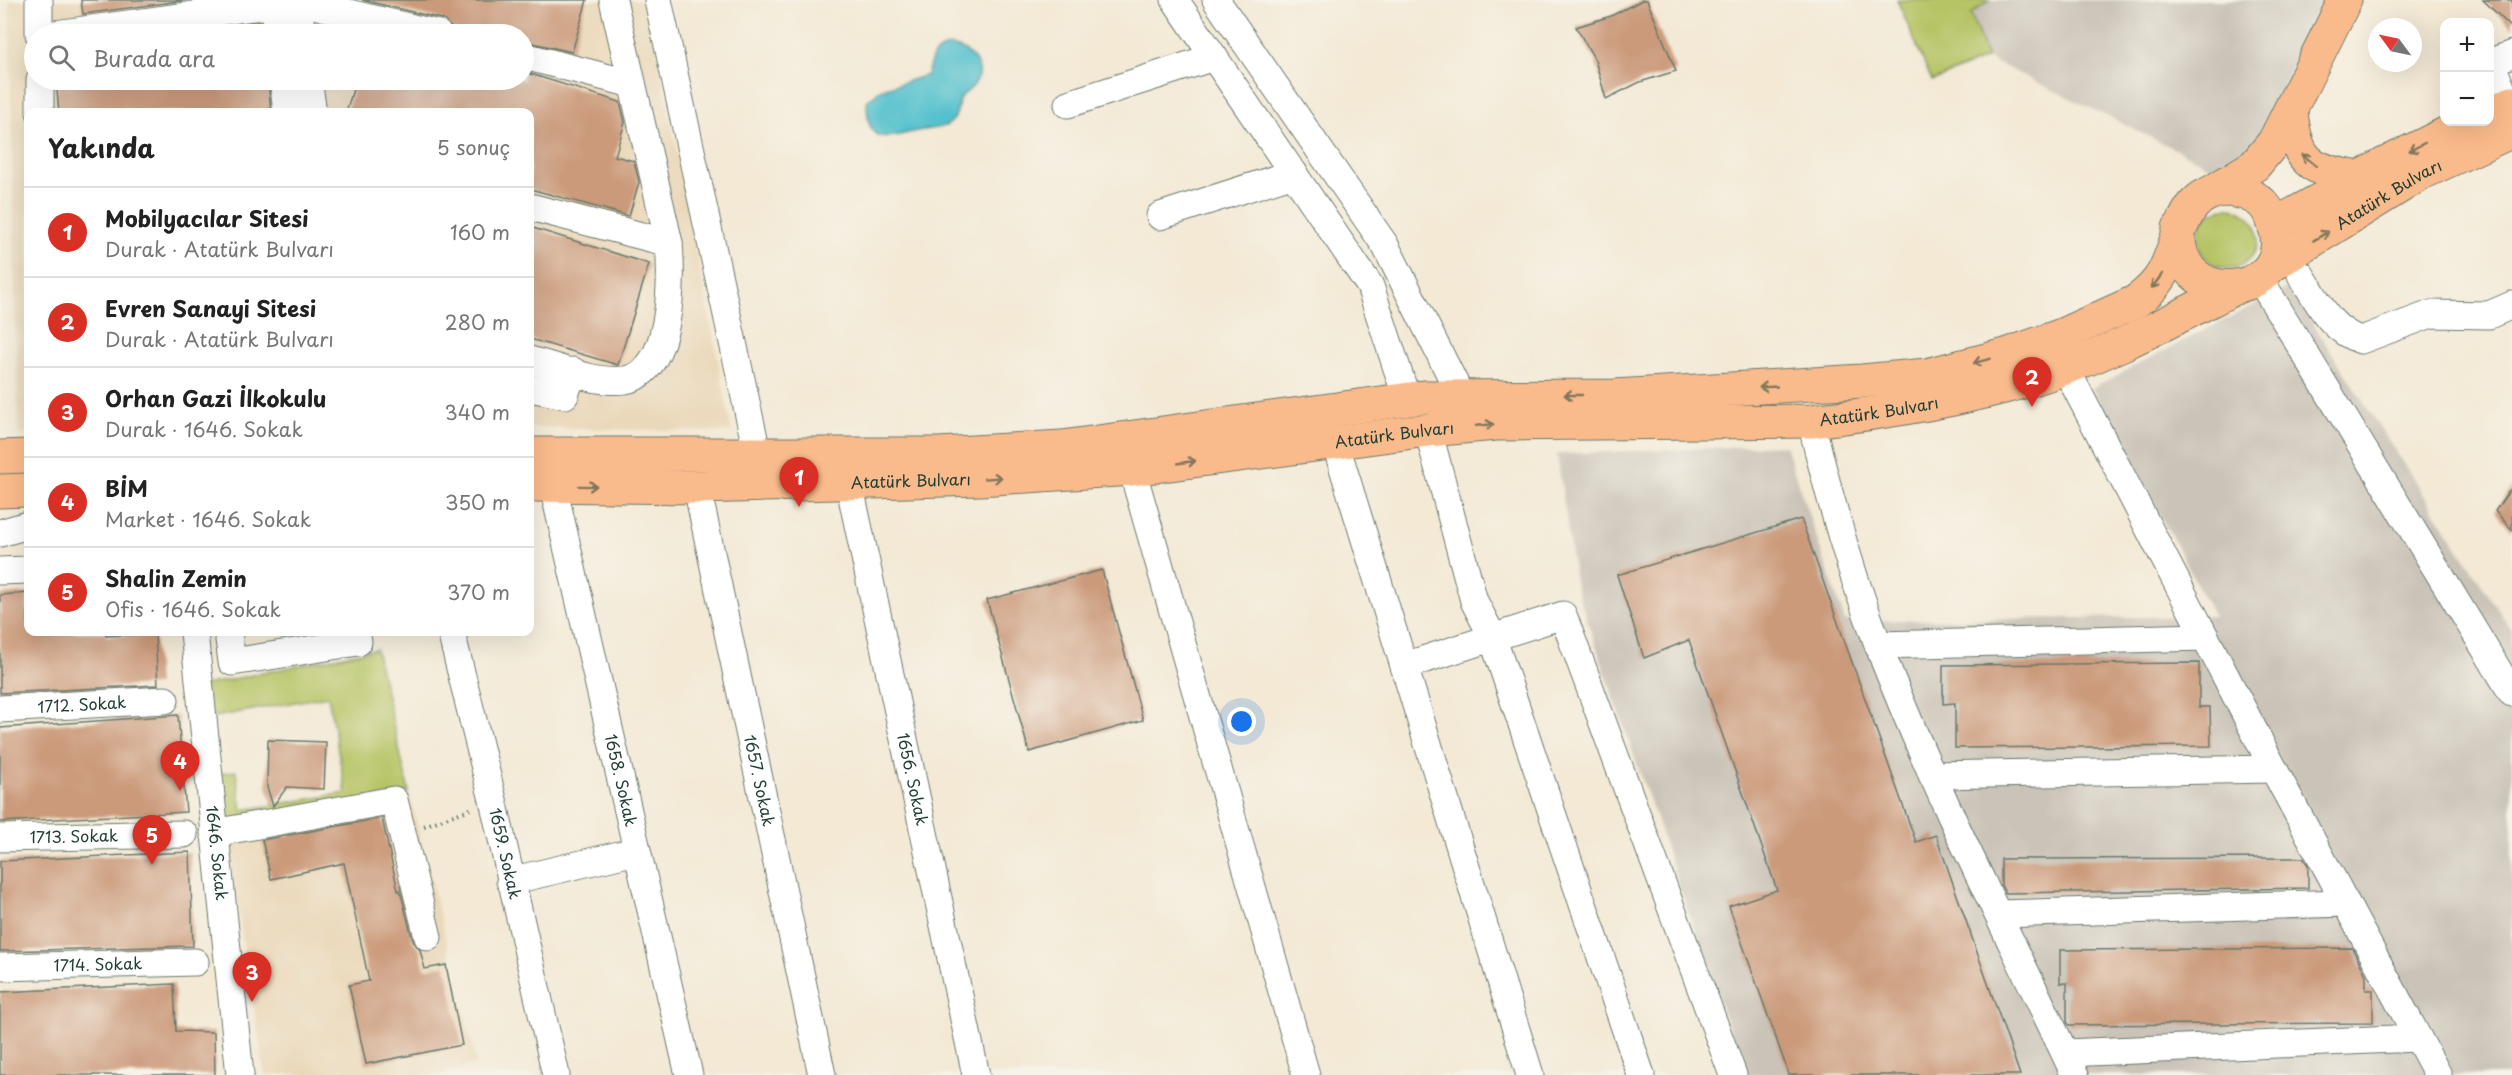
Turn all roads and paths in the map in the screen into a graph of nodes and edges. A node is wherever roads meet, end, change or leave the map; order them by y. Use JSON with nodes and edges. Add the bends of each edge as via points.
{"nodes":[{"id":1,"x":39,"y":0,"type":"edge"},
{"id":2,"x":613,"y":0,"type":"edge"},
{"id":3,"x":658,"y":0,"type":"edge"},
{"id":4,"x":1175,"y":0,"type":"edge"},
{"id":5,"x":1216,"y":0,"type":"edge"},
{"id":6,"x":2345,"y":0,"type":"edge"},
{"id":7,"x":285,"y":1,"type":"edge"},
{"id":8,"x":39,"y":24,"type":"edge"},
{"id":9,"x":125,"y":24,"type":"edge"},
{"id":10,"x":280,"y":24,"type":"edge"},
{"id":11,"x":297,"y":24,"type":"edge"},
{"id":12,"x":392,"y":24,"type":"edge"},
{"id":13,"x":2512,"y":54,"type":"edge"},
{"id":14,"x":1214,"y":57,"type":"junction"},
{"id":15,"x":534,"y":59,"type":"edge"},
{"id":16,"x":632,"y":84,"type":"junction"},
{"id":17,"x":40,"y":90,"type":"edge"},
{"id":18,"x":284,"y":90,"type":"edge"},
{"id":19,"x":310,"y":90,"type":"edge"},
{"id":20,"x":1068,"y":104,"type":"dead end"},
{"id":21,"x":40,"y":108,"type":"edge"},
{"id":22,"x":286,"y":108,"type":"edge"},
{"id":23,"x":312,"y":108,"type":"edge"},
{"id":24,"x":2291,"y":111,"type":"junction"},
{"id":25,"x":2505,"y":113,"type":"edge"},
{"id":26,"x":2461,"y":126,"type":"edge"},
{"id":27,"x":1294,"y":173,"type":"junction"},
{"id":28,"x":2359,"y":178,"type":"junction"},
{"id":29,"x":2210,"y":193,"type":"junction"},
{"id":30,"x":534,"y":208,"type":"edge"},
{"id":31,"x":1160,"y":216,"type":"dead end"},
{"id":32,"x":2272,"y":219,"type":"junction"},
{"id":33,"x":2179,"y":228,"type":"junction"},
{"id":34,"x":669,"y":243,"type":"junction"},
{"id":35,"x":2267,"y":276,"type":"junction"},
{"id":36,"x":2512,"y":305,"type":"edge"},
{"id":37,"x":534,"y":361,"type":"edge"},
{"id":38,"x":2065,"y":368,"type":"junction"},
{"id":39,"x":573,"y":371,"type":"junction"},
{"id":40,"x":1809,"y":384,"type":"junction"},
{"id":41,"x":534,"y":389,"type":"edge"},
{"id":42,"x":1460,"y":394,"type":"junction"},
{"id":43,"x":1415,"y":398,"type":"junction"},
{"id":44,"x":1810,"y":422,"type":"junction"},
{"id":45,"x":1428,"y":430,"type":"junction"},
{"id":46,"x":1335,"y":442,"type":"junction"},
{"id":47,"x":757,"y":452,"type":"junction"},
{"id":48,"x":534,"y":454,"type":"edge"},
{"id":49,"x":24,"y":456,"type":"edge"},
{"id":50,"x":0,"y":457,"type":"edge"},
{"id":51,"x":1132,"y":469,"type":"junction"},
{"id":52,"x":849,"y":483,"type":"junction"},
{"id":53,"x":541,"y":485,"type":"edge"},
{"id":54,"x":697,"y":487,"type":"junction"},
{"id":55,"x":24,"y":490,"type":"edge"},
{"id":56,"x":0,"y":491,"type":"edge"},
{"id":57,"x":24,"y":526,"type":"edge"},
{"id":58,"x":0,"y":533,"type":"edge"},
{"id":59,"x":24,"y":570,"type":"edge"},
{"id":60,"x":0,"y":571,"type":"edge"},
{"id":61,"x":194,"y":636,"type":"edge"},
{"id":62,"x":229,"y":636,"type":"edge"},
{"id":63,"x":357,"y":636,"type":"edge"},
{"id":64,"x":452,"y":636,"type":"edge"},
{"id":65,"x":1492,"y":636,"type":"junction"},
{"id":66,"x":2205,"y":637,"type":"junction"},
{"id":67,"x":1878,"y":645,"type":"junction"},
{"id":68,"x":1404,"y":666,"type":"junction"},
{"id":69,"x":2512,"y":693,"type":"edge"},
{"id":70,"x":165,"y":700,"type":"dead end"},
{"id":71,"x":0,"y":709,"type":"edge"},
{"id":72,"x":2274,"y":769,"type":"junction"},
{"id":73,"x":1932,"y":775,"type":"junction"},
{"id":74,"x":493,"y":801,"type":"junction"},
{"id":75,"x":421,"y":827,"type":"dead end"},
{"id":76,"x":184,"y":834,"type":"dead end"},
{"id":77,"x":214,"y":834,"type":"junction"},
{"id":78,"x":0,"y":838,"type":"edge"},
{"id":79,"x":636,"y":851,"type":"junction"},
{"id":80,"x":510,"y":881,"type":"junction"},
{"id":81,"x":2346,"y":903,"type":"junction"},
{"id":82,"x":1998,"y":914,"type":"junction"},
{"id":83,"x":428,"y":936,"type":"dead end"},
{"id":84,"x":195,"y":962,"type":"dead end"},
{"id":85,"x":0,"y":967,"type":"edge"},
{"id":86,"x":2418,"y":1038,"type":"junction"},
{"id":87,"x":2070,"y":1064,"type":"edge"},
{"id":88,"x":240,"y":1075,"type":"edge"},
{"id":89,"x":556,"y":1075,"type":"edge"},
{"id":90,"x":689,"y":1075,"type":"edge"},
{"id":91,"x":822,"y":1075,"type":"edge"},
{"id":92,"x":976,"y":1075,"type":"edge"},
{"id":93,"x":1306,"y":1075,"type":"edge"},
{"id":94,"x":1530,"y":1075,"type":"edge"},
{"id":95,"x":1641,"y":1075,"type":"edge"},
{"id":96,"x":1733,"y":1075,"type":"edge"},
{"id":97,"x":2438,"y":1075,"type":"edge"}],
"edges":[{"from":1,"to":8,"type":"street"},
{"from":2,"to":16,"type":"street"},
{"from":3,"to":47,"type":"street"},
{"from":4,"to":14,"type":"street"},
{"from":5,"to":42,"type":"street","via":[[1385,245]]},
{"from":6,"to":24,"type":"main road"},
{"from":7,"to":9,"type":"street"},
{"from":7,"to":10,"type":"street"},
{"from":7,"to":11,"type":"street"},
{"from":7,"to":12,"type":"street"},
{"from":13,"to":25,"type":"street","via":[[2491,62]]},
{"from":14,"to":20,"type":"street"},
{"from":14,"to":27,"type":"street"},
{"from":15,"to":16,"type":"street"},
{"from":16,"to":34,"type":"street"},
{"from":17,"to":21,"type":"street"},
{"from":18,"to":22,"type":"street"},
{"from":19,"to":23,"type":"street"},
{"from":28,"to":24,"type":"main road","one_way":true,"via":[[2328,172],[2305,158],[2294,139]]},
{"from":24,"to":29,"type":"main road","name":"Atatürk Bulvarı","via":[[2262,158]]},
{"from":24,"to":32,"type":"main road","via":[[2268,174]]},
{"from":35,"to":25,"type":"main road","name":"Atatürk Bulvarı","one_way":true},
{"from":26,"to":28,"type":"main road","name":"Atatürk Bulvarı","one_way":true},
{"from":27,"to":31,"type":"street"},
{"from":27,"to":43,"type":"street","via":[[1370,286]]},
{"from":28,"to":32,"type":"main road","name":"Atatürk Bulvarı"},
{"from":29,"to":32,"type":"main road","via":[[2239,191],[2257,200]]},
{"from":29,"to":33,"type":"main road","name":"Atatürk Bulvarı","via":[[2195,202]]},
{"from":30,"to":34,"type":"street"},
{"from":32,"to":35,"type":"main road","via":[[2277,246]]},
{"from":33,"to":35,"type":"main road","via":[[2179,251],[2194,275],[2207,283],[2222,288]]},
{"from":33,"to":40,"type":"main road","name":"Atatürk Bulvarı","one_way":true,"via":[[2164,272],[2147,293],[2124,308],[2062,335],[2006,355],[1927,375]]},
{"from":34,"to":39,"type":"street","via":[[669,306],[656,351],[645,368],[624,380]]},
{"from":35,"to":36,"type":"street","via":[[2334,327],[2361,340],[2431,314],[2489,315]]},
{"from":35,"to":38,"type":"main road","name":"Atatürk Bulvarı"},
{"from":35,"to":69,"type":"street"},
{"from":37,"to":39,"type":"street"},
{"from":38,"to":44,"type":"main road","name":"Atatürk Bulvarı","via":[[1959,398]]},
{"from":38,"to":66,"type":"street"},
{"from":39,"to":41,"type":"street","via":[[565,394]]},
{"from":40,"to":42,"type":"main road","name":"Atatürk Bulvarı","one_way":true,"via":[[1615,396]]},
{"from":40,"to":44,"type":"main road"},
{"from":42,"to":43,"type":"main road","name":"Atatürk Bulvarı"},
{"from":43,"to":45,"type":"main road"},
{"from":43,"to":47,"type":"main road","name":"Atatürk Bulvarı","via":[[1062,447],[938,454]]},
{"from":45,"to":44,"type":"main road","name":"Atatürk Bulvarı","one_way":true,"via":[[1496,424]]},
{"from":44,"to":67,"type":"street","via":[[1827,489]]},
{"from":45,"to":46,"type":"main road","name":"Atatürk Bulvarı"},
{"from":45,"to":65,"type":"street","via":[[1474,601]]},
{"from":51,"to":46,"type":"main road","name":"Atatürk Bulvarı","one_way":true},
{"from":46,"to":68,"type":"street"},
{"from":47,"to":48,"type":"main road","name":"Atatürk Bulvarı"},
{"from":49,"to":50,"type":"main road"},
{"from":52,"to":51,"type":"main road","name":"Atatürk Bulvarı","one_way":true},
{"from":51,"to":93,"type":"street"},
{"from":52,"to":54,"type":"main road","name":"Atatürk Bulvarı"},
{"from":52,"to":92,"type":"street","name":"1656. Sokak"},
{"from":53,"to":54,"type":"main road","name":"Atatürk Bulvarı","one_way":true},
{"from":53,"to":79,"type":"street","name":"1658. Sokak"},
{"from":54,"to":91,"type":"street","name":"1657. Sokak"},
{"from":55,"to":56,"type":"main road"},
{"from":57,"to":58,"type":"street"},
{"from":59,"to":60,"type":"street"},
{"from":61,"to":77,"type":"street","name":"1646. Sokak"},
{"from":62,"to":63,"type":"street","via":[[232,662],[358,642]]},
{"from":64,"to":74,"type":"street","name":"1659. Sokak"},
{"from":65,"to":68,"type":"street"},
{"from":65,"to":95,"type":"street"},
{"from":65,"to":96,"type":"street","via":[[1563,615]]},
{"from":66,"to":67,"type":"street"},
{"from":66,"to":72,"type":"street"},
{"from":67,"to":73,"type":"street"},
{"from":68,"to":94,"type":"street"},
{"from":70,"to":71,"type":"street","name":"1712. Sokak"},
{"from":72,"to":73,"type":"street"},
{"from":72,"to":81,"type":"street"},
{"from":73,"to":82,"type":"street"},
{"from":74,"to":75,"type":"path"},
{"from":74,"to":80,"type":"street","name":"1659. Sokak"},
{"from":76,"to":78,"type":"street","name":"1713. Sokak"},
{"from":77,"to":83,"type":"street","via":[[394,800]]},
{"from":77,"to":88,"type":"street","name":"1646. Sokak"},
{"from":79,"to":80,"type":"street"},
{"from":79,"to":90,"type":"street","name":"1658. Sokak"},
{"from":80,"to":89,"type":"street","name":"1659. Sokak"},
{"from":81,"to":82,"type":"street"},
{"from":81,"to":86,"type":"street"},
{"from":82,"to":87,"type":"street"},
{"from":84,"to":85,"type":"street","name":"1714. Sokak"},
{"from":86,"to":87,"type":"street"},
{"from":86,"to":97,"type":"street"}]}
